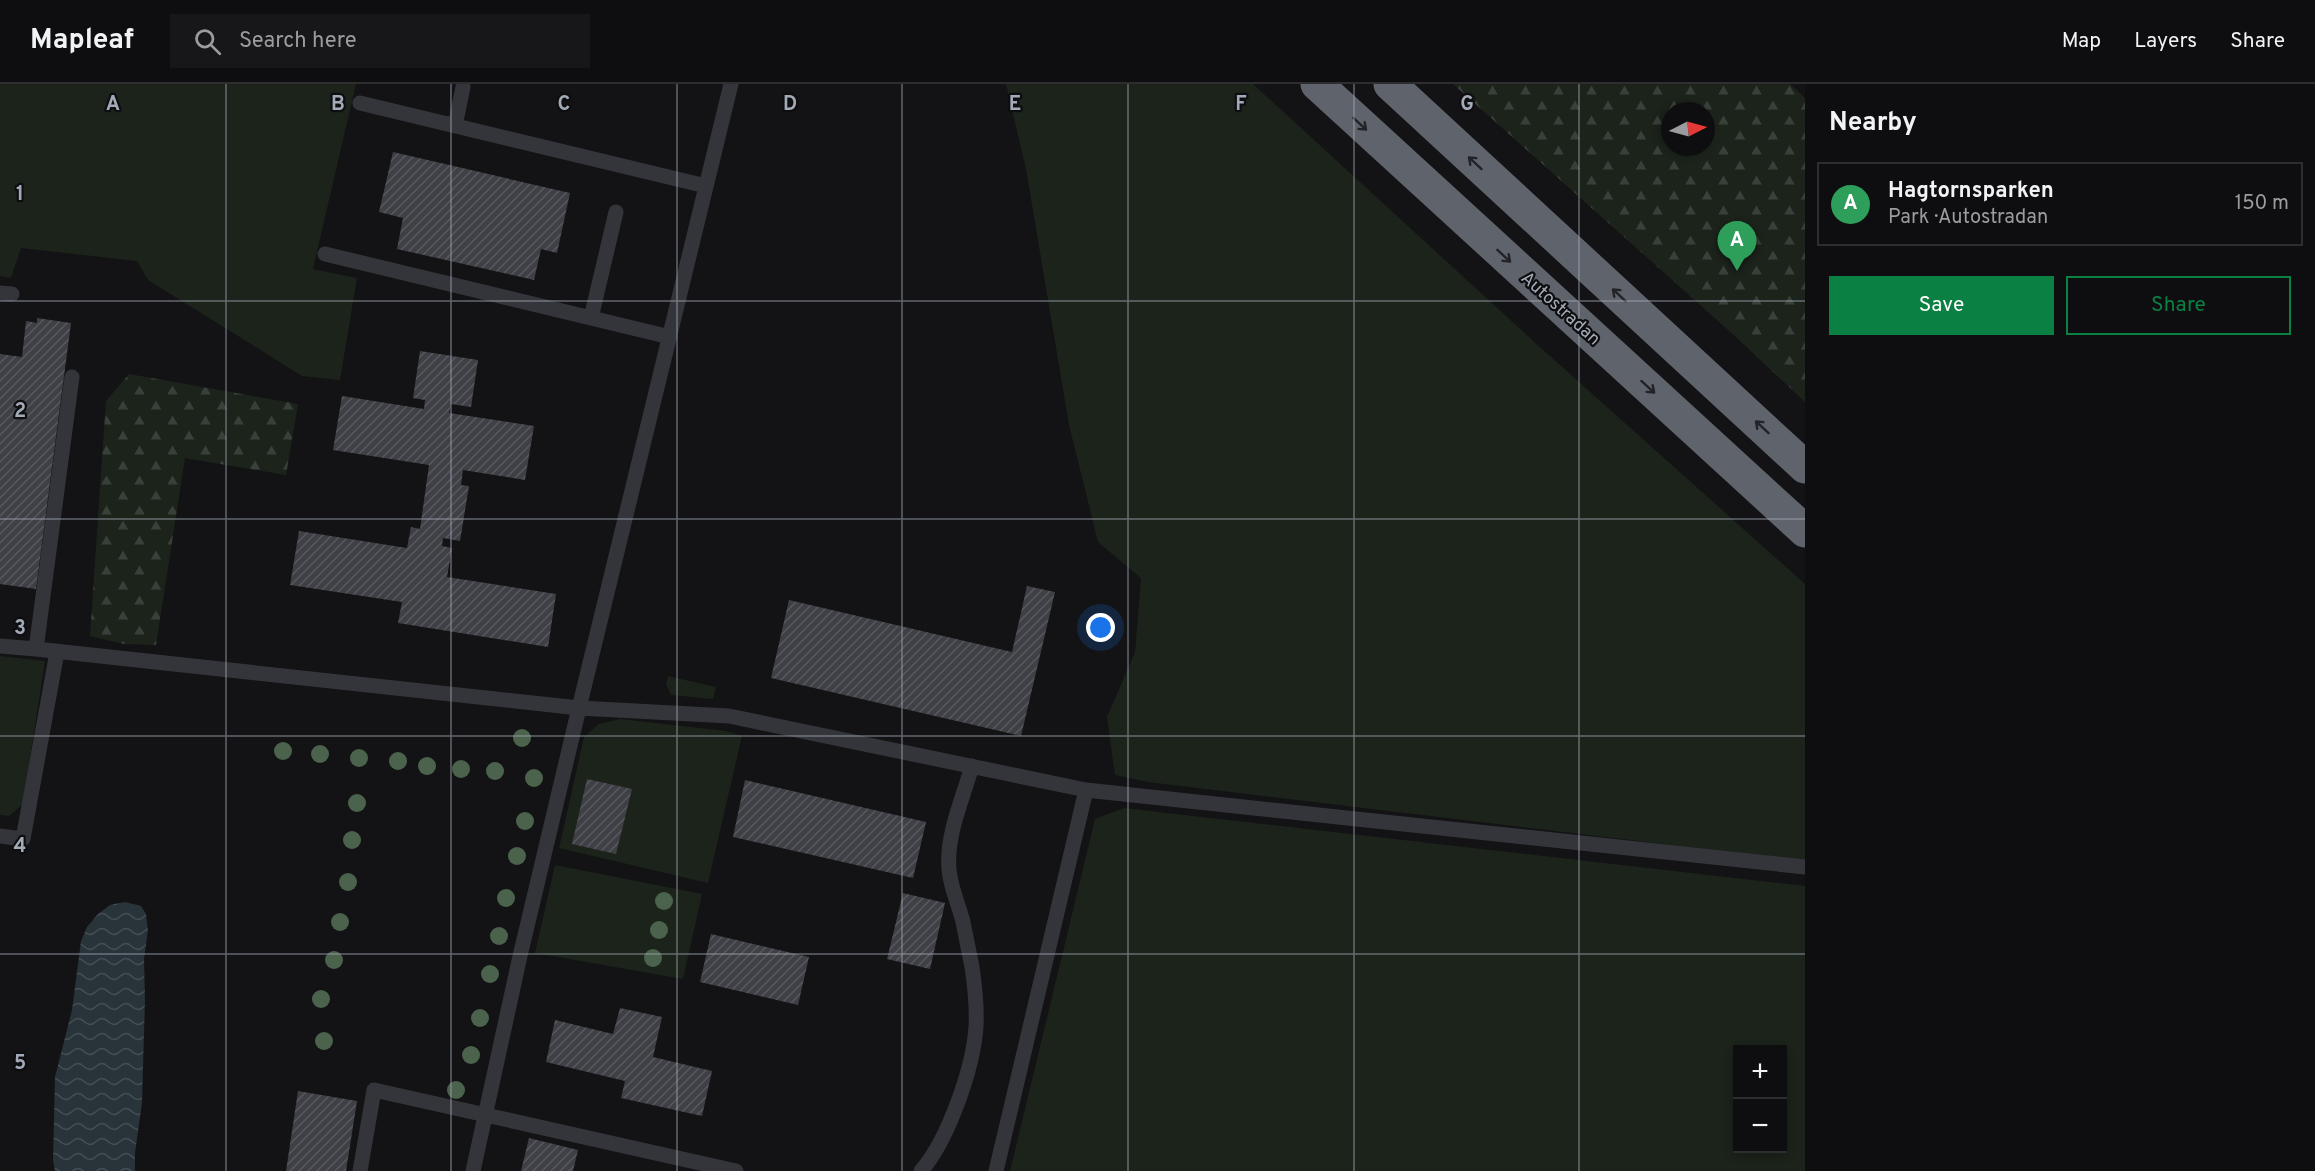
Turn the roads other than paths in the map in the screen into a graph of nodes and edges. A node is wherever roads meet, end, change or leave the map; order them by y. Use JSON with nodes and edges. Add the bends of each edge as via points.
{"nodes":[{"id":1,"x":731,"y":84,"type":"edge"},
{"id":2,"x":1317,"y":84,"type":"edge"},
{"id":3,"x":1390,"y":84,"type":"edge"},
{"id":4,"x":463,"y":87,"type":"dead end"},
{"id":5,"x":360,"y":103,"type":"dead end"},
{"id":6,"x":455,"y":126,"type":"junction"},
{"id":7,"x":706,"y":186,"type":"junction"},
{"id":8,"x":616,"y":212,"type":"dead end"},
{"id":9,"x":325,"y":254,"type":"dead end"},
{"id":10,"x":591,"y":318,"type":"junction"},
{"id":11,"x":670,"y":338,"type":"junction"},
{"id":12,"x":72,"y":377,"type":"dead end"},
{"id":13,"x":1805,"y":467,"type":"edge"},
{"id":14,"x":1805,"y":531,"type":"edge"},
{"id":15,"x":0,"y":646,"type":"edge"},
{"id":16,"x":36,"y":649,"type":"junction"},
{"id":17,"x":57,"y":652,"type":"junction"},
{"id":18,"x":579,"y":708,"type":"junction"},
{"id":19,"x":972,"y":766,"type":"junction"},
{"id":20,"x":1086,"y":790,"type":"junction"},
{"id":21,"x":0,"y":836,"type":"edge"},
{"id":22,"x":1805,"y":867,"type":"edge"},
{"id":23,"x":485,"y":1116,"type":"junction"},
{"id":24,"x":360,"y":1171,"type":"edge"},
{"id":25,"x":473,"y":1171,"type":"edge"},
{"id":26,"x":736,"y":1171,"type":"edge"},
{"id":27,"x":921,"y":1171,"type":"edge"},
{"id":28,"x":996,"y":1171,"type":"edge"}],
"edges":[{"from":1,"to":7,"type":"lane"},
{"from":2,"to":14,"type":"highway","name":"Autostradan","one_way":true},
{"from":13,"to":3,"type":"highway","one_way":true},
{"from":4,"to":6,"type":"lane"},
{"from":5,"to":6,"type":"lane"},
{"from":6,"to":7,"type":"lane"},
{"from":7,"to":11,"type":"lane"},
{"from":8,"to":10,"type":"lane"},
{"from":9,"to":10,"type":"lane"},
{"from":10,"to":11,"type":"lane"},
{"from":11,"to":18,"type":"lane"},
{"from":12,"to":16,"type":"lane"},
{"from":15,"to":16,"type":"lane"},
{"from":16,"to":17,"type":"lane"},
{"from":17,"to":18,"type":"lane"},
{"from":17,"to":21,"type":"lane","via":[[23,839]]},
{"from":18,"to":19,"type":"lane","via":[[729,716]]},
{"from":18,"to":23,"type":"lane"},
{"from":19,"to":20,"type":"lane"},
{"from":19,"to":27,"type":"lane","via":[[949,848],[949,870],[972,969],[976,1029],[947,1130]]},
{"from":20,"to":22,"type":"lane"},
{"from":20,"to":28,"type":"lane"},
{"from":23,"to":24,"type":"lane","via":[[374,1090]]},
{"from":23,"to":25,"type":"lane"},
{"from":23,"to":26,"type":"lane"}]}
